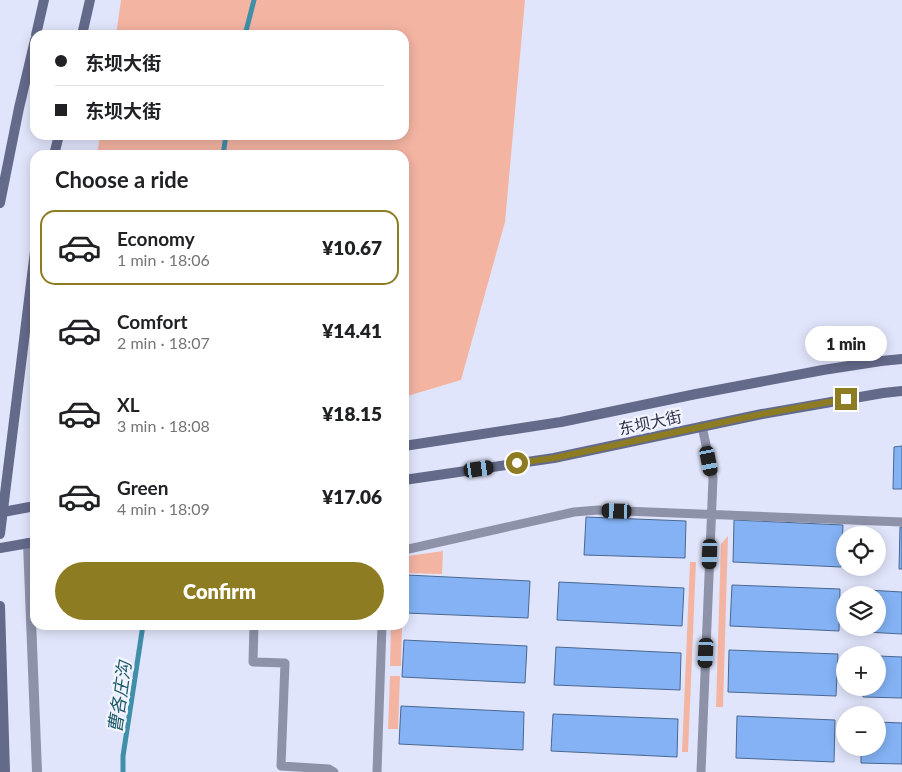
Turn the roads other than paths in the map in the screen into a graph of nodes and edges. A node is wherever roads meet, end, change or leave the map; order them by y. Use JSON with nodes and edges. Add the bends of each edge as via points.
{"nodes":[{"id":1,"x":44,"y":0,"type":"edge"},
{"id":2,"x":90,"y":0,"type":"edge"},
{"id":3,"x":37,"y":30,"type":"edge"},
{"id":4,"x":83,"y":30,"type":"edge"},
{"id":5,"x":30,"y":63,"type":"edge"},
{"id":6,"x":0,"y":204,"type":"edge"},
{"id":7,"x":30,"y":290,"type":"edge"},
{"id":8,"x":902,"y":359,"type":"edge"},
{"id":9,"x":902,"y":391,"type":"edge"},
{"id":10,"x":702,"y":426,"type":"junction"},
{"id":11,"x":409,"y":445,"type":"edge"},
{"id":12,"x":409,"y":479,"type":"edge"},
{"id":13,"x":30,"y":507,"type":"edge"},
{"id":14,"x":1,"y":514,"type":"edge"},
{"id":15,"x":711,"y":515,"type":"junction"},
{"id":16,"x":902,"y":522,"type":"edge"},
{"id":17,"x":0,"y":534,"type":"edge"},
{"id":18,"x":30,"y":543,"type":"edge"},
{"id":19,"x":0,"y":548,"type":"edge"},
{"id":20,"x":409,"y":549,"type":"edge"},
{"id":21,"x":0,"y":606,"type":"edge"},
{"id":22,"x":34,"y":630,"type":"edge"},
{"id":23,"x":254,"y":630,"type":"edge"},
{"id":24,"x":382,"y":630,"type":"edge"},
{"id":25,"x":5,"y":772,"type":"edge"},
{"id":26,"x":37,"y":772,"type":"edge"},
{"id":27,"x":334,"y":772,"type":"edge"},
{"id":28,"x":377,"y":772,"type":"edge"},
{"id":29,"x":701,"y":772,"type":"edge"}],
"edges":[{"from":1,"to":3,"type":"main road"},
{"from":2,"to":4,"type":"main road"},
{"from":5,"to":6,"type":"main road"},
{"from":7,"to":14,"type":"main road"},
{"from":8,"to":11,"type":"main road","name":"东坝大街","via":[[814,372],[561,422]]},
{"from":9,"to":10,"type":"main road","name":"东坝大街"},
{"from":10,"to":12,"type":"main road","name":"东坝大街","via":[[554,458]]},
{"from":10,"to":15,"type":"lane","via":[[712,478]]},
{"from":13,"to":14,"type":"main road"},
{"from":14,"to":17,"type":"main road"},
{"from":15,"to":16,"type":"lane"},
{"from":15,"to":20,"type":"lane","via":[[580,512]]},
{"from":15,"to":29,"type":"lane"},
{"from":18,"to":19,"type":"main road"},
{"from":21,"to":25,"type":"main road"},
{"from":22,"to":26,"type":"street"},
{"from":23,"to":27,"type":"lane","via":[[253,662],[285,663],[281,766]]},
{"from":24,"to":28,"type":"lane"}]}
